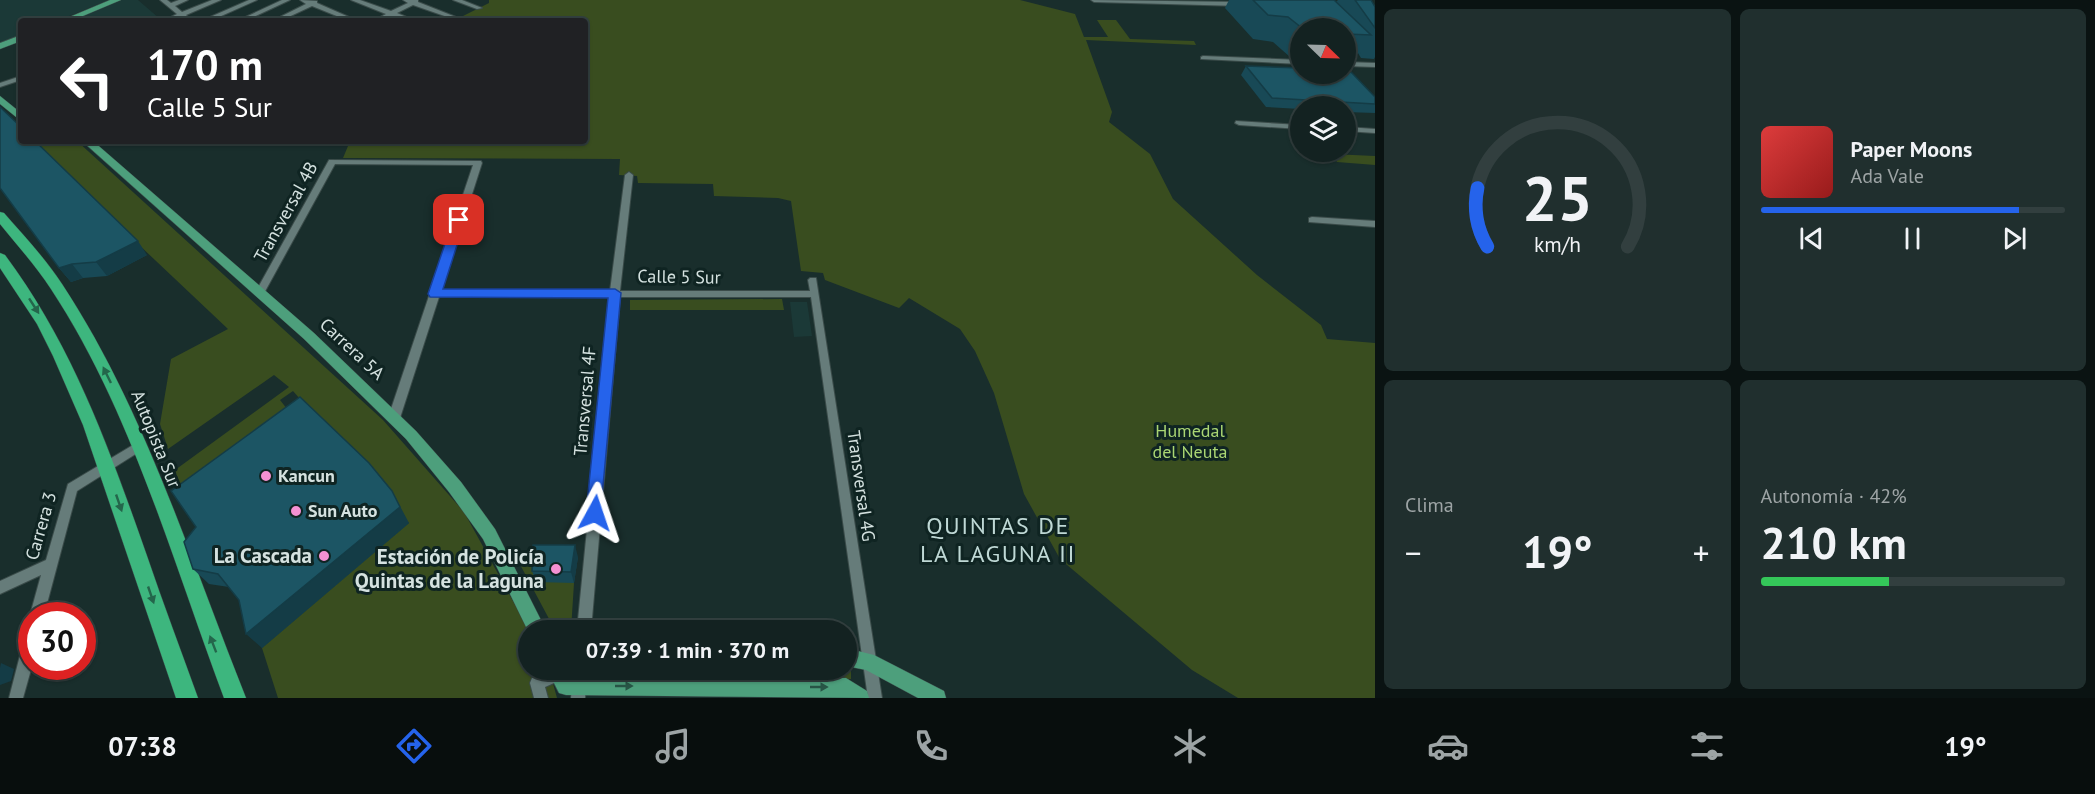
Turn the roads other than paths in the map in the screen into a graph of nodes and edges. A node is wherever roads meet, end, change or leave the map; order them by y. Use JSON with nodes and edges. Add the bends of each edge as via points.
{"nodes":[{"id":1,"x":117,"y":0,"type":"edge"},
{"id":2,"x":163,"y":0,"type":"edge"},
{"id":3,"x":185,"y":0,"type":"edge"},
{"id":4,"x":218,"y":0,"type":"edge"},
{"id":5,"x":254,"y":0,"type":"edge"},
{"id":6,"x":288,"y":0,"type":"edge"},
{"id":7,"x":303,"y":0,"type":"edge"},
{"id":8,"x":320,"y":0,"type":"edge"},
{"id":9,"x":354,"y":0,"type":"edge"},
{"id":10,"x":456,"y":0,"type":"edge"},
{"id":11,"x":1094,"y":0,"type":"edge"},
{"id":12,"x":412,"y":1,"type":"edge"},
{"id":13,"x":312,"y":4,"type":"junction"},
{"id":14,"x":1252,"y":5,"type":"edge"},
{"id":15,"x":170,"y":6,"type":"junction"},
{"id":16,"x":479,"y":8,"type":"dead end"},
{"id":17,"x":391,"y":14,"type":"junction"},
{"id":18,"x":181,"y":15,"type":"junction"},
{"id":19,"x":284,"y":17,"type":"edge"},
{"id":20,"x":72,"y":18,"type":"edge"},
{"id":21,"x":174,"y":18,"type":"edge"},
{"id":22,"x":185,"y":18,"type":"edge"},
{"id":23,"x":211,"y":18,"type":"edge"},
{"id":24,"x":247,"y":18,"type":"edge"},
{"id":25,"x":347,"y":18,"type":"edge"},
{"id":26,"x":382,"y":18,"type":"edge"},
{"id":27,"x":404,"y":18,"type":"edge"},
{"id":28,"x":455,"y":18,"type":"edge"},
{"id":29,"x":18,"y":39,"type":"edge"},
{"id":30,"x":0,"y":46,"type":"edge"},
{"id":31,"x":1203,"y":58,"type":"dead end"},
{"id":32,"x":1290,"y":62,"type":"edge"},
{"id":33,"x":1356,"y":64,"type":"edge"},
{"id":34,"x":1375,"y":65,"type":"edge"},
{"id":35,"x":17,"y":79,"type":"edge"},
{"id":36,"x":0,"y":85,"type":"edge"},
{"id":37,"x":0,"y":99,"type":"edge"},
{"id":38,"x":18,"y":115,"type":"edge"},
{"id":39,"x":1239,"y":123,"type":"dead end"},
{"id":40,"x":1290,"y":126,"type":"edge"},
{"id":41,"x":1356,"y":130,"type":"edge"},
{"id":42,"x":1375,"y":131,"type":"edge"},
{"id":43,"x":90,"y":144,"type":"edge"},
{"id":44,"x":629,"y":175,"type":"dead end"},
{"id":45,"x":0,"y":216,"type":"edge"},
{"id":46,"x":1312,"y":220,"type":"dead end"},
{"id":47,"x":1375,"y":224,"type":"edge"},
{"id":48,"x":0,"y":258,"type":"edge"},
{"id":49,"x":813,"y":280,"type":"dead end"},
{"id":50,"x":260,"y":293,"type":"junction"},
{"id":51,"x":615,"y":293,"type":"junction"},
{"id":52,"x":435,"y":294,"type":"junction"},
{"id":53,"x":815,"y":294,"type":"junction"},
{"id":54,"x":394,"y":417,"type":"junction"},
{"id":55,"x":138,"y":447,"type":"junction"},
{"id":56,"x":107,"y":466,"type":"junction"},
{"id":57,"x":49,"y":565,"type":"junction"},
{"id":58,"x":0,"y":588,"type":"edge"},
{"id":59,"x":40,"y":602,"type":"edge"},
{"id":60,"x":532,"y":620,"type":"edge"},
{"id":61,"x":585,"y":620,"type":"edge"},
{"id":62,"x":857,"y":659,"type":"edge"},
{"id":63,"x":868,"y":661,"type":"junction"},
{"id":64,"x":21,"y":680,"type":"edge"},
{"id":65,"x":570,"y":683,"type":"edge"},
{"id":66,"x":16,"y":698,"type":"edge"},
{"id":67,"x":187,"y":698,"type":"edge"},
{"id":68,"x":235,"y":698,"type":"edge"},
{"id":69,"x":541,"y":698,"type":"edge"},
{"id":70,"x":860,"y":698,"type":"edge"},
{"id":71,"x":875,"y":698,"type":"edge"},
{"id":72,"x":937,"y":698,"type":"edge"}],
"edges":[{"from":1,"to":20,"type":"main road"},
{"from":2,"to":15,"type":"street"},
{"from":3,"to":15,"type":"street"},
{"from":4,"to":18,"type":"street"},
{"from":5,"to":23,"type":"street"},
{"from":6,"to":24,"type":"street"},
{"from":7,"to":13,"type":"street"},
{"from":8,"to":13,"type":"street"},
{"from":9,"to":17,"type":"street"},
{"from":10,"to":16,"type":"street"},
{"from":11,"to":14,"type":"street"},
{"from":12,"to":17,"type":"street"},
{"from":12,"to":28,"type":"street"},
{"from":13,"to":19,"type":"street"},
{"from":13,"to":25,"type":"street"},
{"from":15,"to":18,"type":"street"},
{"from":17,"to":26,"type":"street"},
{"from":17,"to":27,"type":"street"},
{"from":18,"to":21,"type":"street"},
{"from":18,"to":22,"type":"street"},
{"from":29,"to":30,"type":"main road"},
{"from":31,"to":32,"type":"street"},
{"from":33,"to":34,"type":"street"},
{"from":35,"to":36,"type":"street"},
{"from":37,"to":38,"type":"main road"},
{"from":39,"to":40,"type":"street"},
{"from":41,"to":42,"type":"street"},
{"from":43,"to":50,"type":"main road","name":"Carrera 5A"},
{"from":44,"to":51,"type":"street","name":"Transversal 4F"},
{"from":55,"to":45,"type":"highway","name":"Autopista Sur","one_way":true,"via":[[117,396],[56,285]]},
{"from":46,"to":47,"type":"street"},
{"from":48,"to":56,"type":"highway","one_way":true,"via":[[53,337]]},
{"from":49,"to":53,"type":"street","name":"Transversal 4G"},
{"from":50,"to":52,"type":"street","name":"Transversal 4B","via":[[332,162],[478,163]]},
{"from":50,"to":54,"type":"main road","name":"Carrera 5A"},
{"from":51,"to":52,"type":"street","name":"Calle 5 Sur"},
{"from":51,"to":53,"type":"street","name":"Calle 5 Sur"},
{"from":51,"to":61,"type":"street","name":"Transversal 4F"},
{"from":52,"to":54,"type":"street","name":"Transversal 4B"},
{"from":53,"to":63,"type":"street","name":"Transversal 4G"},
{"from":54,"to":60,"type":"main road","name":"Carrera 5A","via":[[448,478],[489,534]]},
{"from":55,"to":56,"type":"street","name":"Carrera 3"},
{"from":68,"to":55,"type":"highway","name":"Autopista Sur","one_way":true},
{"from":56,"to":57,"type":"street","name":"Carrera 3","via":[[72,488]]},
{"from":56,"to":67,"type":"highway","one_way":true},
{"from":57,"to":58,"type":"street"},
{"from":57,"to":59,"type":"street","name":"Carrera 3"},
{"from":62,"to":63,"type":"main road"},
{"from":63,"to":71,"type":"street","name":"Transversal 4G"},
{"from":63,"to":72,"type":"main road"},
{"from":64,"to":66,"type":"street"},
{"from":65,"to":69,"type":"street","via":[[537,683]]},
{"from":65,"to":70,"type":"main road","one_way":true,"via":[[846,687]]}]}
